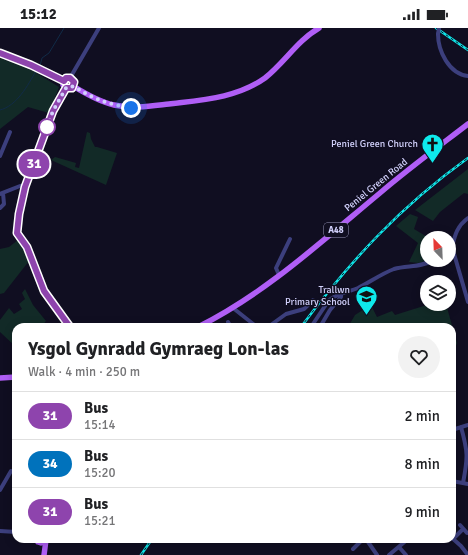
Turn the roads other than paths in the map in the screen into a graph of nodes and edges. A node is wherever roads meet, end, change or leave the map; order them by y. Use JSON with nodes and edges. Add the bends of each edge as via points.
{"nodes":[{"id":1,"x":99,"y":28,"type":"edge"},
{"id":2,"x":318,"y":28,"type":"edge"},
{"id":3,"x":439,"y":28,"type":"edge"},
{"id":4,"x":0,"y":53,"type":"edge"},
{"id":5,"x":468,"y":76,"type":"edge"},
{"id":6,"x":70,"y":78,"type":"junction"},
{"id":7,"x":64,"y":81,"type":"junction"},
{"id":8,"x":73,"y":86,"type":"junction"},
{"id":9,"x":66,"y":88,"type":"junction"},
{"id":10,"x":468,"y":124,"type":"edge"},
{"id":11,"x":10,"y":132,"type":"dead end"},
{"id":12,"x":1,"y":153,"type":"edge"},
{"id":13,"x":25,"y":187,"type":"junction"},
{"id":14,"x":2,"y":193,"type":"edge"},
{"id":15,"x":0,"y":208,"type":"edge"},
{"id":16,"x":468,"y":218,"type":"edge"},
{"id":17,"x":456,"y":231,"type":"edge"},
{"id":18,"x":290,"y":240,"type":"dead end"},
{"id":19,"x":456,"y":264,"type":"edge"},
{"id":20,"x":420,"y":265,"type":"edge"},
{"id":21,"x":279,"y":275,"type":"junction"},
{"id":22,"x":340,"y":295,"type":"junction"},
{"id":23,"x":313,"y":300,"type":"dead end"},
{"id":24,"x":468,"y":302,"type":"edge"},
{"id":25,"x":233,"y":308,"type":"junction"},
{"id":26,"x":315,"y":320,"type":"junction"},
{"id":27,"x":67,"y":323,"type":"edge"},
{"id":28,"x":211,"y":323,"type":"edge"},
{"id":29,"x":252,"y":323,"type":"edge"},
{"id":30,"x":274,"y":323,"type":"edge"},
{"id":31,"x":313,"y":323,"type":"edge"},
{"id":32,"x":319,"y":323,"type":"edge"},
{"id":33,"x":322,"y":323,"type":"edge"},
{"id":34,"x":12,"y":377,"type":"edge"},
{"id":35,"x":0,"y":378,"type":"edge"},
{"id":36,"x":468,"y":425,"type":"edge"},
{"id":37,"x":461,"y":427,"type":"junction"},
{"id":38,"x":456,"y":429,"type":"edge"},
{"id":39,"x":11,"y":471,"type":"dead end"},
{"id":40,"x":456,"y":482,"type":"edge"},
{"id":41,"x":463,"y":483,"type":"junction"},
{"id":42,"x":468,"y":484,"type":"edge"},
{"id":43,"x":0,"y":490,"type":"edge"},
{"id":44,"x":460,"y":525,"type":"dead end"},
{"id":45,"x":463,"y":529,"type":"junction"},
{"id":46,"x":0,"y":531,"type":"edge"},
{"id":47,"x":12,"y":532,"type":"edge"},
{"id":48,"x":467,"y":533,"type":"dead end"},
{"id":49,"x":456,"y":536,"type":"edge"},
{"id":50,"x":456,"y":542,"type":"edge"},
{"id":51,"x":36,"y":543,"type":"edge"},
{"id":52,"x":46,"y":543,"type":"edge"},
{"id":53,"x":359,"y":543,"type":"edge"},
{"id":54,"x":369,"y":543,"type":"edge"},
{"id":55,"x":404,"y":543,"type":"edge"},
{"id":56,"x":399,"y":547,"type":"junction"},
{"id":57,"x":353,"y":548,"type":"dead end"},
{"id":58,"x":40,"y":555,"type":"edge"},
{"id":59,"x":44,"y":555,"type":"edge"},
{"id":60,"x":377,"y":555,"type":"edge"},
{"id":61,"x":389,"y":555,"type":"edge"},
{"id":62,"x":406,"y":555,"type":"edge"},
{"id":63,"x":468,"y":555,"type":"edge"}],
"edges":[{"from":1,"to":6,"type":"street"},
{"from":2,"to":8,"type":"main road","via":[[264,78],[222,97],[131,108],[101,102]]},
{"from":3,"to":5,"type":"street","bridge":true,"via":[[442,52],[449,65],[457,73]]},
{"from":4,"to":7,"type":"main road"},
{"from":6,"to":7,"type":"main road"},
{"from":6,"to":8,"type":"main road","via":[[74,82]]},
{"from":7,"to":9,"type":"main road","via":[[63,85]]},
{"from":8,"to":9,"type":"main road"},
{"from":9,"to":13,"type":"street","via":[[53,111]]},
{"from":10,"to":21,"type":"main road","name":"Peniel Green Road","number":"A48"},
{"from":11,"to":12,"type":"street"},
{"from":13,"to":14,"type":"street","via":[[20,186]]},
{"from":13,"to":27,"type":"street","via":[[17,233],[27,247],[44,291]]},
{"from":14,"to":15,"type":"street","via":[[4,204]]},
{"from":16,"to":17,"type":"street"},
{"from":18,"to":21,"type":"street","via":[[276,268]]},
{"from":19,"to":24,"type":"street"},
{"from":20,"to":22,"type":"street","via":[[394,269]]},
{"from":21,"to":25,"type":"main road","name":"Peniel Green Road","number":"A48"},
{"from":22,"to":26,"type":"street","via":[[329,300]]},
{"from":22,"to":33,"type":"street"},
{"from":23,"to":30,"type":"street","via":[[304,309],[286,314]]},
{"from":25,"to":28,"type":"main road","name":"Peniel Green Road","number":"A48"},
{"from":25,"to":29,"type":"street"},
{"from":26,"to":31,"type":"street"},
{"from":26,"to":32,"type":"street"},
{"from":34,"to":35,"type":"main road"},
{"from":36,"to":37,"type":"street"},
{"from":37,"to":38,"type":"street"},
{"from":37,"to":41,"type":"street","via":[[468,450]]},
{"from":39,"to":43,"type":"street"},
{"from":40,"to":41,"type":"street"},
{"from":41,"to":42,"type":"street"},
{"from":44,"to":45,"type":"street"},
{"from":45,"to":48,"type":"street"},
{"from":45,"to":49,"type":"street"},
{"from":46,"to":47,"type":"street"},
{"from":50,"to":63,"type":"street"},
{"from":51,"to":58,"type":"main road"},
{"from":52,"to":59,"type":"main road"},
{"from":53,"to":57,"type":"street"},
{"from":54,"to":60,"type":"street"},
{"from":55,"to":56,"type":"street"},
{"from":56,"to":61,"type":"street"},
{"from":56,"to":62,"type":"street"}]}
